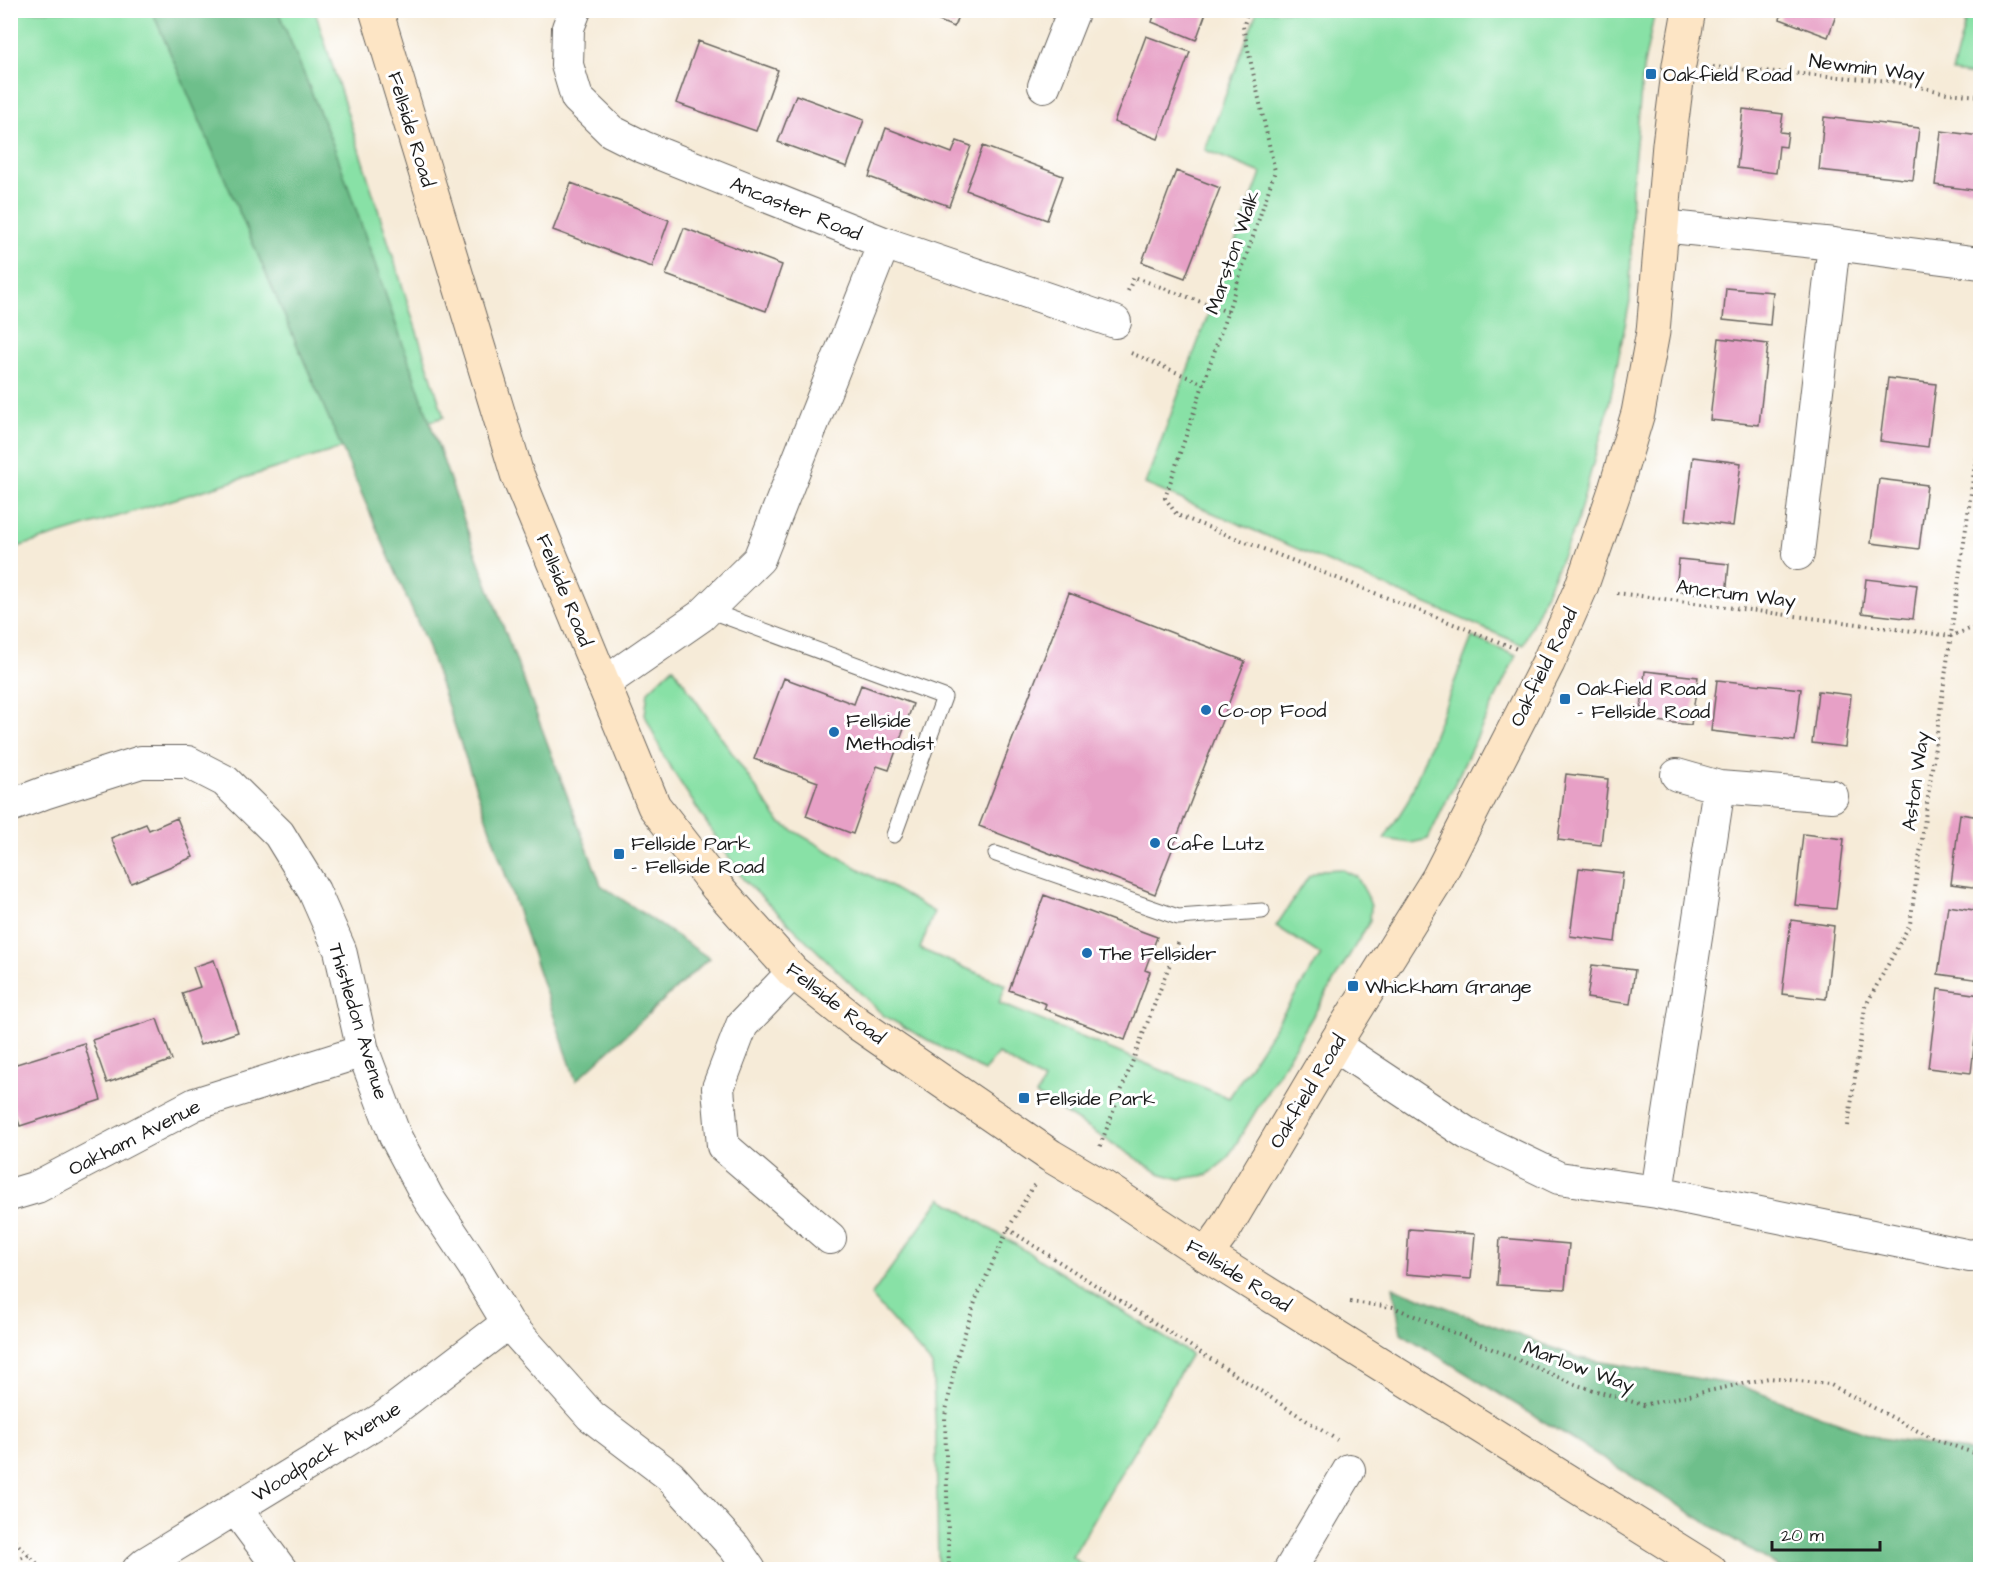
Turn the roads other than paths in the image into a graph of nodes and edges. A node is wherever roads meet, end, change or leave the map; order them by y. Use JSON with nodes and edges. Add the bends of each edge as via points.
{"nodes":[{"id":1,"x":376,"y":10,"type":"edge"},
{"id":2,"x":575,"y":10,"type":"edge"},
{"id":3,"x":1074,"y":10,"type":"edge"},
{"id":4,"x":1689,"y":10,"type":"edge"},
{"id":5,"x":1044,"y":86,"type":"dead end"},
{"id":6,"x":1662,"y":226,"type":"junction"},
{"id":7,"x":884,"y":243,"type":"junction"},
{"id":8,"x":1834,"y":244,"type":"junction"},
{"id":9,"x":1980,"y":263,"type":"edge"},
{"id":10,"x":1115,"y":322,"type":"road end"},
{"id":11,"x":1798,"y":554,"type":"dead end"},
{"id":12,"x":708,"y":610,"type":"junction"},
{"id":13,"x":603,"y":684,"type":"junction"},
{"id":14,"x":1677,"y":775,"type":"dead end"},
{"id":15,"x":1719,"y":787,"type":"junction"},
{"id":16,"x":1832,"y":796,"type":"dead end"},
{"id":17,"x":10,"y":806,"type":"edge"},
{"id":18,"x":894,"y":836,"type":"dead end"},
{"id":19,"x":996,"y":854,"type":"dead end"},
{"id":20,"x":1262,"y":911,"type":"dead end"},
{"id":21,"x":793,"y":972,"type":"junction"},
{"id":22,"x":1334,"y":1045,"type":"junction"},
{"id":23,"x":363,"y":1051,"type":"junction"},
{"id":24,"x":1657,"y":1192,"type":"junction"},
{"id":25,"x":10,"y":1195,"type":"edge"},
{"id":26,"x":831,"y":1238,"type":"dead end"},
{"id":27,"x":1980,"y":1254,"type":"edge"},
{"id":28,"x":1206,"y":1255,"type":"junction"},
{"id":29,"x":508,"y":1323,"type":"junction"},
{"id":30,"x":1349,"y":1470,"type":"road end"},
{"id":31,"x":235,"y":1508,"type":"junction"},
{"id":32,"x":138,"y":1569,"type":"edge"},
{"id":33,"x":281,"y":1569,"type":"edge"},
{"id":34,"x":750,"y":1569,"type":"edge"},
{"id":35,"x":1290,"y":1569,"type":"edge"},
{"id":36,"x":1710,"y":1569,"type":"edge"}],
"edges":[{"from":1,"to":13,"type":"street","name":"Fellside Road","via":[[517,474]]},
{"from":2,"to":7,"type":"street","name":"Ancaster Road","via":[[568,28],[567,65],[573,87],[577,98],[611,131]]},
{"from":3,"to":5,"type":"street"},
{"from":4,"to":6,"type":"street","name":"Oakfield Road","via":[[1679,64]]},
{"from":6,"to":8,"type":"street"},
{"from":6,"to":22,"type":"street","name":"Oakfield Road","via":[[1653,332],[1638,413],[1581,588],[1548,663],[1438,878]]},
{"from":7,"to":10,"type":"street","name":"Ancaster Road"},
{"from":7,"to":12,"type":"street","via":[[759,560]]},
{"from":8,"to":9,"type":"street"},
{"from":8,"to":11,"type":"street"},
{"from":12,"to":13,"type":"street"},
{"from":12,"to":18,"type":"lane","via":[[944,697]]},
{"from":13,"to":21,"type":"street","name":"Fellside Road","via":[[654,806],[717,887]]},
{"from":14,"to":15,"type":"street"},
{"from":15,"to":16,"type":"street"},
{"from":15,"to":24,"type":"street"},
{"from":17,"to":23,"type":"street","name":"Thistledon Avenue","via":[[141,762],[189,762],[225,781],[279,834],[314,891],[340,950]]},
{"from":19,"to":20,"type":"lane","via":[[1178,917]]},
{"from":21,"to":26,"type":"street","via":[[742,1025],[718,1088],[723,1146]]},
{"from":21,"to":28,"type":"street","name":"Fellside Road","via":[[857,1023],[1051,1156]]},
{"from":22,"to":24,"type":"street","via":[[1468,1134],[1560,1178]]},
{"from":22,"to":28,"type":"street","name":"Oakfield Road"},
{"from":23,"to":25,"type":"street","name":"Oakham Avenue","via":[[195,1104],[37,1186]]},
{"from":23,"to":29,"type":"street","name":"Thistledon Avenue","via":[[395,1136],[428,1198]]},
{"from":24,"to":27,"type":"street","via":[[1970,1256]]},
{"from":28,"to":36,"type":"street","name":"Fellside Road"},
{"from":29,"to":31,"type":"street","name":"Woodpack Avenue","via":[[382,1419]]},
{"from":29,"to":34,"type":"street","name":"Thistledon Avenue","via":[[591,1416],[670,1476]]},
{"from":30,"to":35,"type":"street"},
{"from":31,"to":32,"type":"street","name":"Woodpack Avenue"},
{"from":31,"to":33,"type":"street"}]}
